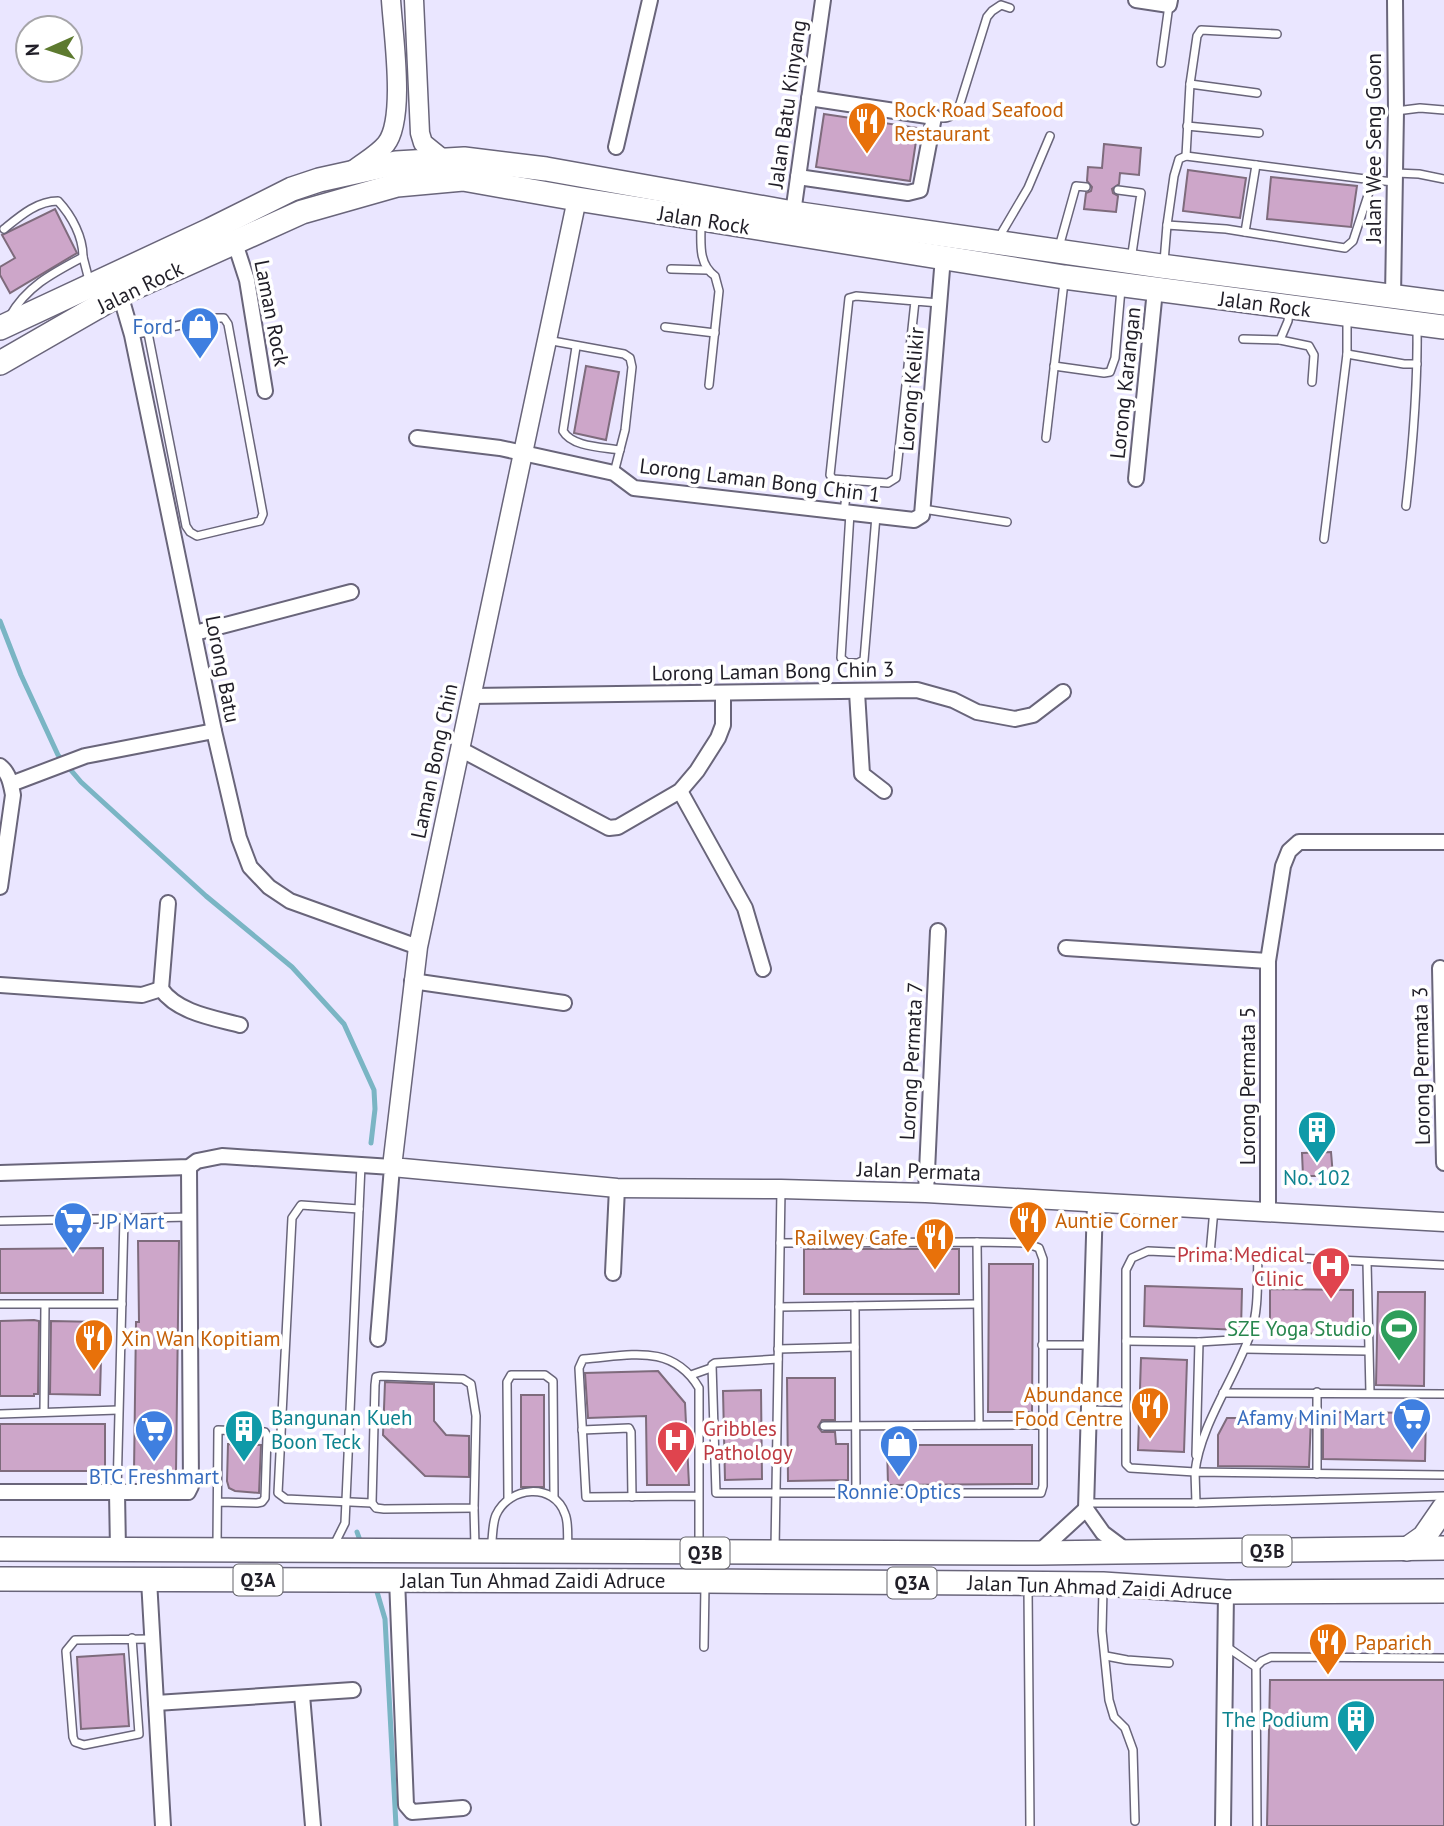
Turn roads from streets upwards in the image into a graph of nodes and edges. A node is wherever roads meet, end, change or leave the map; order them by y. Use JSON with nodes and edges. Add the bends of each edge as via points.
{"nodes":[{"id":1,"x":391,"y":0,"type":"edge"},
{"id":2,"x":414,"y":0,"type":"edge"},
{"id":3,"x":650,"y":0,"type":"edge"},
{"id":4,"x":822,"y":0,"type":"edge"},
{"id":5,"x":1136,"y":0,"type":"edge"},
{"id":6,"x":1395,"y":0,"type":"edge"},
{"id":7,"x":1170,"y":3,"type":"edge"},
{"id":8,"x":809,"y":98,"type":"junction"},
{"id":9,"x":616,"y":147,"type":"dead end"},
{"id":10,"x":444,"y":160,"type":"junction"},
{"id":11,"x":350,"y":173,"type":"junction"},
{"id":12,"x":798,"y":177,"type":"junction"},
{"id":13,"x":577,"y":200,"type":"junction"},
{"id":14,"x":793,"y":213,"type":"junction"},
{"id":15,"x":236,"y":243,"type":"junction"},
{"id":16,"x":943,"y":257,"type":"junction"},
{"id":17,"x":1155,"y":290,"type":"junction"},
{"id":18,"x":120,"y":294,"type":"junction"},
{"id":19,"x":1393,"y":297,"type":"junction"},
{"id":20,"x":1444,"y":303,"type":"edge"},
{"id":21,"x":2,"y":327,"type":"edge"},
{"id":22,"x":1444,"y":327,"type":"edge"},
{"id":23,"x":0,"y":363,"type":"edge"},
{"id":24,"x":265,"y":391,"type":"dead end"},
{"id":25,"x":417,"y":438,"type":"dead end"},
{"id":26,"x":523,"y":453,"type":"junction"},
{"id":27,"x":1136,"y":479,"type":"dead end"},
{"id":28,"x":918,"y":514,"type":"joint"},
{"id":29,"x":351,"y":592,"type":"dead end"},
{"id":30,"x":195,"y":633,"type":"junction"},
{"id":31,"x":857,"y":692,"type":"junction"},
{"id":32,"x":1063,"y":692,"type":"dead end"},
{"id":33,"x":723,"y":693,"type":"junction"},
{"id":34,"x":471,"y":696,"type":"junction"},
{"id":35,"x":214,"y":731,"type":"junction"},
{"id":36,"x":460,"y":749,"type":"junction"},
{"id":37,"x":0,"y":766,"type":"edge"},
{"id":38,"x":11,"y":784,"type":"junction"},
{"id":39,"x":680,"y":790,"type":"junction"},
{"id":40,"x":884,"y":790,"type":"dead end"},
{"id":41,"x":1444,"y":842,"type":"edge"},
{"id":42,"x":0,"y":887,"type":"edge"},
{"id":43,"x":169,"y":903,"type":"dead end"},
{"id":44,"x":938,"y":931,"type":"dead end"},
{"id":45,"x":418,"y":947,"type":"junction"},
{"id":46,"x":1066,"y":948,"type":"dead end"},
{"id":47,"x":1268,"y":961,"type":"junction"},
{"id":48,"x":1440,"y":968,"type":"dead end"},
{"id":49,"x":763,"y":969,"type":"dead end"},
{"id":50,"x":412,"y":981,"type":"junction"},
{"id":51,"x":0,"y":985,"type":"edge"},
{"id":52,"x":161,"y":989,"type":"junction"},
{"id":53,"x":564,"y":1003,"type":"dead end"},
{"id":54,"x":1442,"y":1009,"type":"edge"},
{"id":55,"x":240,"y":1025,"type":"dead end"},
{"id":56,"x":1444,"y":1163,"type":"edge"},
{"id":57,"x":189,"y":1167,"type":"junction"},
{"id":58,"x":392,"y":1167,"type":"junction"},
{"id":59,"x":0,"y":1173,"type":"edge"},
{"id":60,"x":617,"y":1188,"type":"junction"},
{"id":61,"x":926,"y":1193,"type":"junction"},
{"id":62,"x":1095,"y":1203,"type":"junction"},
{"id":63,"x":1268,"y":1211,"type":"junction"},
{"id":64,"x":1444,"y":1222,"type":"edge"},
{"id":65,"x":613,"y":1273,"type":"dead end"},
{"id":66,"x":379,"y":1339,"type":"dead end"},
{"id":67,"x":0,"y":1492,"type":"edge"},
{"id":68,"x":117,"y":1492,"type":"junction"},
{"id":69,"x":1086,"y":1506,"type":"junction"},
{"id":70,"x":1444,"y":1508,"type":"edge"},
{"id":71,"x":0,"y":1549,"type":"edge"},
{"id":72,"x":1407,"y":1549,"type":"junction"},
{"id":73,"x":1444,"y":1549,"type":"edge"},
{"id":74,"x":118,"y":1550,"type":"junction"},
{"id":75,"x":1128,"y":1552,"type":"junction"},
{"id":76,"x":1038,"y":1553,"type":"junction"},
{"id":77,"x":0,"y":1562,"type":"edge"},
{"id":78,"x":0,"y":1579,"type":"edge"},
{"id":79,"x":381,"y":1579,"type":"junction"},
{"id":80,"x":149,"y":1580,"type":"junction"},
{"id":81,"x":1444,"y":1591,"type":"edge"},
{"id":82,"x":1226,"y":1592,"type":"junction"},
{"id":83,"x":353,"y":1690,"type":"dead end"},
{"id":84,"x":302,"y":1695,"type":"junction"},
{"id":85,"x":156,"y":1703,"type":"junction"},
{"id":86,"x":463,"y":1808,"type":"dead end"},
{"id":87,"x":163,"y":1826,"type":"edge"},
{"id":88,"x":313,"y":1826,"type":"edge"},
{"id":89,"x":1223,"y":1826,"type":"edge"}],
"edges":[{"from":1,"to":11,"type":"street","via":[[394,126],[386,144]]},
{"from":2,"to":10,"type":"street","via":[[420,133],[423,143]]},
{"from":3,"to":9,"type":"street"},
{"from":4,"to":8,"type":"street","name":"Jalan Batu Kinyang"},
{"from":5,"to":7,"type":"street"},
{"from":6,"to":19,"type":"street","name":"Jalan Wee Seng Goon"},
{"from":8,"to":12,"type":"street","name":"Jalan Batu Kinyang"},
{"from":8,"to":12,"type":"street","via":[[934,117],[920,190],[908,193]]},
{"from":10,"to":11,"type":"main road","name":"Jalan Rock","via":[[396,163]]},
{"from":10,"to":14,"type":"main road","name":"Jalan Rock","via":[[546,169]]},
{"from":11,"to":21,"type":"main road","name":"Jalan Rock","via":[[292,189]]},
{"from":12,"to":14,"type":"street","name":"Jalan Batu Kinyang"},
{"from":13,"to":15,"type":"main road","name":"Jalan Rock","via":[[463,179],[397,185],[302,212]]},
{"from":13,"to":16,"type":"main road","name":"Jalan Rock"},
{"from":13,"to":26,"type":"street","name":"Laman Bong Chin"},
{"from":14,"to":19,"type":"main road","name":"Jalan Rock"},
{"from":15,"to":18,"type":"main road","name":"Jalan Rock"},
{"from":15,"to":24,"type":"street","name":"Laman Rock","via":[[247,280]]},
{"from":16,"to":17,"type":"main road","name":"Jalan Rock"},
{"from":16,"to":28,"type":"street","name":"Lorong Kelikir"},
{"from":17,"to":22,"type":"main road","name":"Jalan Rock"},
{"from":17,"to":27,"type":"street","name":"Lorong Karangan"},
{"from":18,"to":23,"type":"main road","name":"Jalan Rock"},
{"from":18,"to":30,"type":"street","name":"Lorong Batu"},
{"from":19,"to":20,"type":"main road","name":"Jalan Rock"},
{"from":25,"to":26,"type":"street","name":"Lorong Laman Bong Chin 1"},
{"from":26,"to":28,"type":"street","name":"Lorong Laman Bong Chin 1","via":[[614,473],[634,488],[876,516]]},
{"from":26,"to":34,"type":"street","name":"Laman Bong Chin"},
{"from":29,"to":30,"type":"street"},
{"from":30,"to":35,"type":"street","name":"Lorong Batu"},
{"from":31,"to":32,"type":"street","name":"Lorong Laman Bong Chin 3","via":[[916,690],[977,712],[1015,719],[1033,715]]},
{"from":31,"to":33,"type":"street","name":"Lorong Laman Bong Chin 3"},
{"from":31,"to":40,"type":"street","via":[[862,774]]},
{"from":33,"to":34,"type":"street","name":"Lorong Laman Bong Chin 3"},
{"from":33,"to":39,"type":"street","via":[[723,725],[718,738]]},
{"from":34,"to":36,"type":"street","name":"Laman Bong Chin"},
{"from":35,"to":38,"type":"street","via":[[85,756]]},
{"from":35,"to":45,"type":"street","name":"Lorong Batu","via":[[250,867],[289,901]]},
{"from":36,"to":39,"type":"street","via":[[610,828],[637,818]]},
{"from":36,"to":45,"type":"street","name":"Laman Bong Chin"},
{"from":37,"to":38,"type":"street"},
{"from":38,"to":42,"type":"street"},
{"from":39,"to":49,"type":"street","via":[[746,908]]},
{"from":41,"to":47,"type":"street","name":"Lorong Permata 5","via":[[1299,842],[1283,866]]},
{"from":43,"to":52,"type":"street"},
{"from":44,"to":61,"type":"street","name":"Lorong Permata 7"},
{"from":45,"to":50,"type":"street","name":"Laman Bong Chin"},
{"from":46,"to":47,"type":"street"},
{"from":47,"to":63,"type":"street","name":"Lorong Permata 5"},
{"from":48,"to":54,"type":"street","name":"Lorong Permata 3"},
{"from":50,"to":53,"type":"street"},
{"from":50,"to":58,"type":"street","name":"Laman Bong Chin"},
{"from":51,"to":52,"type":"street","via":[[142,995]]},
{"from":52,"to":55,"type":"street","via":[[175,1004]]},
{"from":54,"to":56,"type":"street","name":"Lorong Permata 3"},
{"from":57,"to":58,"type":"street","via":[[222,1156]]},
{"from":57,"to":59,"type":"street"},
{"from":57,"to":68,"type":"street","via":[[191,1486],[181,1493]]},
{"from":58,"to":60,"type":"street","name":"Jalan Permata"},
{"from":58,"to":66,"type":"street","name":"Laman Bong Chin"},
{"from":60,"to":61,"type":"street","name":"Jalan Permata"},
{"from":60,"to":65,"type":"street"},
{"from":61,"to":62,"type":"street","name":"Jalan Permata"},
{"from":62,"to":63,"type":"street","name":"Jalan Permata"},
{"from":62,"to":69,"type":"street"},
{"from":63,"to":64,"type":"street","name":"Jalan Permata"},
{"from":67,"to":68,"type":"street"},
{"from":68,"to":74,"type":"street"},
{"from":69,"to":75,"type":"street","via":[[1103,1533]]},
{"from":69,"to":76,"type":"street"},
{"from":70,"to":72,"type":"main road","via":[[1424,1537]]},
{"from":71,"to":74,"type":"main road","name":"Jalan Tun Ahmad Zaidi Adruce","number":"Q3B"},
{"from":72,"to":73,"type":"main road","name":"Jalan Tun Ahmad Zaidi Adruce","number":"Q3B"},
{"from":72,"to":75,"type":"main road","name":"Jalan Tun Ahmad Zaidi Adruce","number":"Q3B"},
{"from":74,"to":76,"type":"main road","name":"Jalan Tun Ahmad Zaidi Adruce","number":"Q3B"},
{"from":75,"to":76,"type":"main road","name":"Jalan Tun Ahmad Zaidi Adruce","number":"Q3B"},
{"from":77,"to":80,"type":"main road","via":[[138,1567]]},
{"from":78,"to":80,"type":"main road","name":"Jalan Tun Ahmad Zaidi Adruce","number":"Q3A"},
{"from":79,"to":80,"type":"main road","name":"Jalan Tun Ahmad Zaidi Adruce","number":"Q3A"},
{"from":79,"to":82,"type":"main road","name":"Jalan Tun Ahmad Zaidi Adruce","number":"Q3A","via":[[1103,1584]]},
{"from":79,"to":86,"type":"street","via":[[406,1805],[412,1812]]},
{"from":80,"to":85,"type":"street"},
{"from":81,"to":82,"type":"main road","name":"Jalan Tun Ahmad Zaidi Adruce","number":"Q3A"},
{"from":82,"to":89,"type":"street"},
{"from":83,"to":84,"type":"street"},
{"from":84,"to":85,"type":"street"},
{"from":84,"to":88,"type":"street"},
{"from":85,"to":87,"type":"street"}]}
